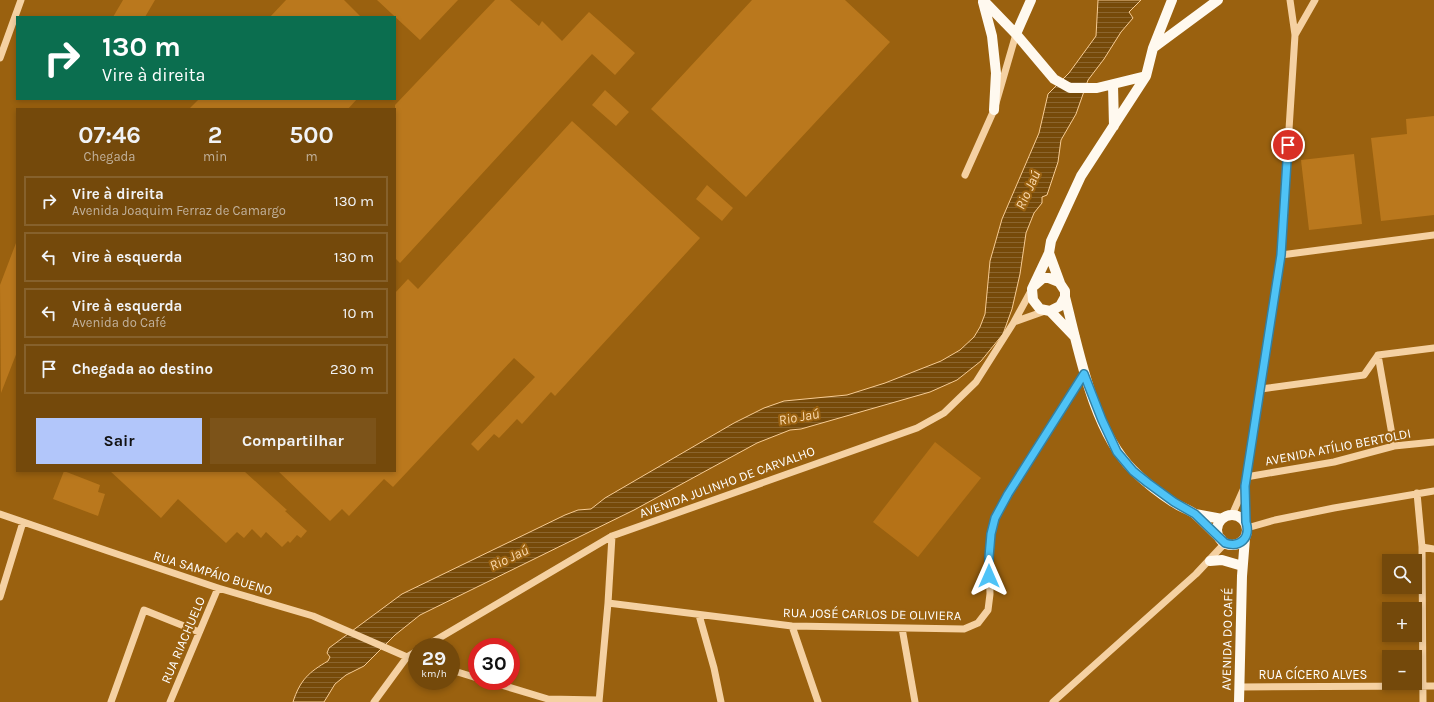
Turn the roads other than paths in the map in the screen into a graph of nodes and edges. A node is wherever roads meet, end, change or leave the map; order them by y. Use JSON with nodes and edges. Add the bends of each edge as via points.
{"nodes":[{"id":1,"x":21,"y":0,"type":"edge"},
{"id":2,"x":983,"y":0,"type":"edge"},
{"id":3,"x":1031,"y":0,"type":"edge"},
{"id":4,"x":1172,"y":0,"type":"edge"},
{"id":5,"x":1218,"y":0,"type":"edge"},
{"id":6,"x":1290,"y":0,"type":"edge"},
{"id":7,"x":1315,"y":0,"type":"edge"},
{"id":8,"x":1016,"y":34,"type":"junction"},
{"id":9,"x":1295,"y":35,"type":"junction"},
{"id":10,"x":1153,"y":48,"type":"junction"},
{"id":11,"x":0,"y":58,"type":"edge"},
{"id":12,"x":1146,"y":76,"type":"junction"},
{"id":13,"x":1113,"y":85,"type":"junction"},
{"id":14,"x":994,"y":110,"type":"junction"},
{"id":15,"x":1114,"y":126,"type":"junction"},
{"id":16,"x":965,"y":175,"type":"dead end"},
{"id":17,"x":1434,"y":235,"type":"edge"},
{"id":18,"x":1049,"y":253,"type":"junction"},
{"id":19,"x":1281,"y":255,"type":"junction"},
{"id":20,"x":1060,"y":283,"type":"junction"},
{"id":21,"x":1034,"y":287,"type":"junction"},
{"id":22,"x":1065,"y":297,"type":"junction"},
{"id":23,"x":1048,"y":311,"type":"junction"},
{"id":24,"x":1014,"y":322,"type":"junction"},
{"id":25,"x":1075,"y":337,"type":"junction"},
{"id":26,"x":1434,"y":348,"type":"edge"},
{"id":27,"x":1378,"y":355,"type":"junction"},
{"id":28,"x":1084,"y":374,"type":"junction"},
{"id":29,"x":1261,"y":389,"type":"junction"},
{"id":30,"x":1434,"y":442,"type":"edge"},
{"id":31,"x":1394,"y":446,"type":"junction"},
{"id":32,"x":1246,"y":477,"type":"junction"},
{"id":33,"x":1245,"y":486,"type":"junction"},
{"id":34,"x":1434,"y":491,"type":"edge"},
{"id":35,"x":1417,"y":493,"type":"junction"},
{"id":36,"x":0,"y":514,"type":"edge"},
{"id":37,"x":1195,"y":514,"type":"junction"},
{"id":38,"x":1232,"y":515,"type":"junction"},
{"id":39,"x":1222,"y":519,"type":"junction"},
{"id":40,"x":23,"y":522,"type":"junction"},
{"id":41,"x":1246,"y":525,"type":"junction"},
{"id":42,"x":612,"y":536,"type":"junction"},
{"id":43,"x":1245,"y":538,"type":"junction"},
{"id":44,"x":1223,"y":541,"type":"junction"},
{"id":45,"x":1236,"y":544,"type":"junction"},
{"id":46,"x":1422,"y":547,"type":"junction"},
{"id":47,"x":1434,"y":549,"type":"edge"},
{"id":48,"x":1210,"y":560,"type":"junction"},
{"id":49,"x":1239,"y":565,"type":"junction"},
{"id":50,"x":1242,"y":576,"type":"junction"},
{"id":51,"x":218,"y":588,"type":"junction"},
{"id":52,"x":0,"y":597,"type":"edge"},
{"id":53,"x":608,"y":603,"type":"junction"},
{"id":54,"x":699,"y":615,"type":"junction"},
{"id":55,"x":792,"y":626,"type":"junction"},
{"id":56,"x":902,"y":628,"type":"junction"},
{"id":57,"x":199,"y":632,"type":"junction"},
{"id":58,"x":439,"y":638,"type":"edge"},
{"id":59,"x":407,"y":657,"type":"joint"},
{"id":60,"x":1423,"y":685,"type":"junction"},
{"id":61,"x":1434,"y":686,"type":"edge"},
{"id":62,"x":1240,"y":687,"type":"junction"},
{"id":63,"x":518,"y":690,"type":"edge"},
{"id":64,"x":599,"y":701,"type":"edge"},
{"id":65,"x":111,"y":702,"type":"edge"},
{"id":66,"x":170,"y":702,"type":"edge"},
{"id":67,"x":374,"y":702,"type":"edge"},
{"id":68,"x":721,"y":702,"type":"edge"},
{"id":69,"x":818,"y":702,"type":"edge"},
{"id":70,"x":915,"y":702,"type":"edge"},
{"id":71,"x":1053,"y":702,"type":"edge"},
{"id":72,"x":1239,"y":702,"type":"edge"},
{"id":73,"x":1423,"y":702,"type":"edge"}],
"edges":[{"from":1,"to":11,"type":"street"},
{"from":2,"to":8,"type":"main road"},
{"from":2,"to":14,"type":"main road","via":[[992,36],[996,73]]},
{"from":3,"to":8,"type":"main road"},
{"from":4,"to":10,"type":"main road","name":"AVENIDA JULINHO DE CARVALHO"},
{"from":5,"to":10,"type":"main road"},
{"from":6,"to":9,"type":"street"},
{"from":7,"to":9,"type":"street"},
{"from":8,"to":13,"type":"main road","via":[[1054,79],[1070,88]]},
{"from":8,"to":14,"type":"street"},
{"from":9,"to":19,"type":"street"},
{"from":10,"to":12,"type":"main road","name":"AVENIDA JULINHO DE CARVALHO"},
{"from":12,"to":13,"type":"main road"},
{"from":12,"to":15,"type":"main road","name":"AVENIDA JULINHO DE CARVALHO"},
{"from":13,"to":15,"type":"main road"},
{"from":14,"to":16,"type":"street"},
{"from":15,"to":18,"type":"main road","name":"AVENIDA JULINHO DE CARVALHO","via":[[1081,176],[1051,240]]},
{"from":17,"to":19,"type":"street"},
{"from":18,"to":20,"type":"main road","name":"AVENIDA JULINHO DE CARVALHO"},
{"from":18,"to":21,"type":"main road","name":"AVENIDA JULINHO DE CARVALHO"},
{"from":19,"to":29,"type":"street"},
{"from":20,"to":21,"type":"main road","via":[[1054,279],[1044,278]]},
{"from":20,"to":22,"type":"main road","name":"AVENIDA JULINHO DE CARVALHO","via":[[1065,291]]},
{"from":21,"to":23,"type":"main road","via":[[1033,300],[1036,305]]},
{"from":21,"to":24,"type":"street","name":"AVENIDA JULINHO DE CARVALHO"},
{"from":22,"to":23,"type":"main road","via":[[1060,306]]},
{"from":22,"to":25,"type":"main road","name":"AVENIDA JULINHO DE CARVALHO"},
{"from":23,"to":24,"type":"street"},
{"from":23,"to":25,"type":"main road"},
{"from":24,"to":42,"type":"street","name":"AVENIDA JULINHO DE CARVALHO","via":[[976,382],[944,413],[917,428]]},
{"from":25,"to":28,"type":"main road","name":"AVENIDA JULINHO DE CARVALHO"},
{"from":26,"to":27,"type":"street"},
{"from":27,"to":29,"type":"street","via":[[1364,375]]},
{"from":27,"to":31,"type":"street"},
{"from":28,"to":37,"type":"main road","name":"AVENIDA JULINHO DE CARVALHO","via":[[1117,452],[1133,471],[1148,483]]},
{"from":28,"to":56,"type":"street","name":"RUA JOSÉ CARLOS DE OLIVIERA","via":[[995,518],[989,557],[988,610],[978,623],[964,629]]},
{"from":29,"to":32,"type":"street"},
{"from":30,"to":31,"type":"street","name":"AVENIDA ATÍLIO BERTOLDI"},
{"from":31,"to":32,"type":"street","name":"AVENIDA ATÍLIO BERTOLDI","via":[[1334,462]]},
{"from":32,"to":33,"type":"street"},
{"from":33,"to":38,"type":"street"},
{"from":33,"to":41,"type":"street"},
{"from":34,"to":35,"type":"street"},
{"from":35,"to":41,"type":"street"},
{"from":35,"to":46,"type":"street"},
{"from":36,"to":40,"type":"street","name":"RUA SAMPÁIO BUENO"},
{"from":37,"to":39,"type":"main road"},
{"from":37,"to":44,"type":"main road"},
{"from":38,"to":39,"type":"main road"},
{"from":38,"to":41,"type":"main road","via":[[1242,518]]},
{"from":39,"to":44,"type":"main road","via":[[1218,535]]},
{"from":40,"to":51,"type":"street","name":"RUA SAMPÁIO BUENO"},
{"from":40,"to":52,"type":"street"},
{"from":41,"to":43,"type":"main road"},
{"from":42,"to":53,"type":"street"},
{"from":42,"to":58,"type":"street","name":"AVENIDA JULINHO DE CARVALHO"},
{"from":43,"to":45,"type":"main road"},
{"from":43,"to":50,"type":"main road","name":"AVENIDA DO CAFÉ"},
{"from":44,"to":45,"type":"main road","via":[[1230,545]]},
{"from":44,"to":48,"type":"street"},
{"from":45,"to":49,"type":"main road","name":"AVENIDA DO CAFÉ"},
{"from":46,"to":47,"type":"street"},
{"from":46,"to":60,"type":"street"},
{"from":48,"to":49,"type":"main road","via":[[1222,560]]},
{"from":48,"to":71,"type":"street"},
{"from":49,"to":50,"type":"main road","name":"AVENIDA DO CAFÉ"},
{"from":50,"to":62,"type":"main road","name":"AVENIDA DO CAFÉ"},
{"from":51,"to":57,"type":"street","name":"RUA RIACHUELO"},
{"from":51,"to":59,"type":"street","name":"RUA SAMPÁIO BUENO","via":[[313,616]]},
{"from":53,"to":54,"type":"street","name":"RUA JOSÉ CARLOS DE OLIVIERA"},
{"from":53,"to":64,"type":"street"},
{"from":54,"to":55,"type":"street","name":"RUA JOSÉ CARLOS DE OLIVIERA"},
{"from":54,"to":68,"type":"street"},
{"from":55,"to":56,"type":"street","name":"RUA JOSÉ CARLOS DE OLIVIERA"},
{"from":55,"to":69,"type":"street"},
{"from":56,"to":70,"type":"street"},
{"from":57,"to":65,"type":"street","via":[[144,610]]},
{"from":57,"to":66,"type":"street","name":"RUA RIACHUELO"},
{"from":59,"to":67,"type":"street"},
{"from":60,"to":61,"type":"street","name":"RUA CÍCERO ALVES"},
{"from":60,"to":62,"type":"street","name":"RUA CÍCERO ALVES"},
{"from":60,"to":73,"type":"street"},
{"from":62,"to":72,"type":"main road","name":"AVENIDA DO CAFÉ"},
{"from":63,"to":64,"type":"street","via":[[548,699]]}]}
